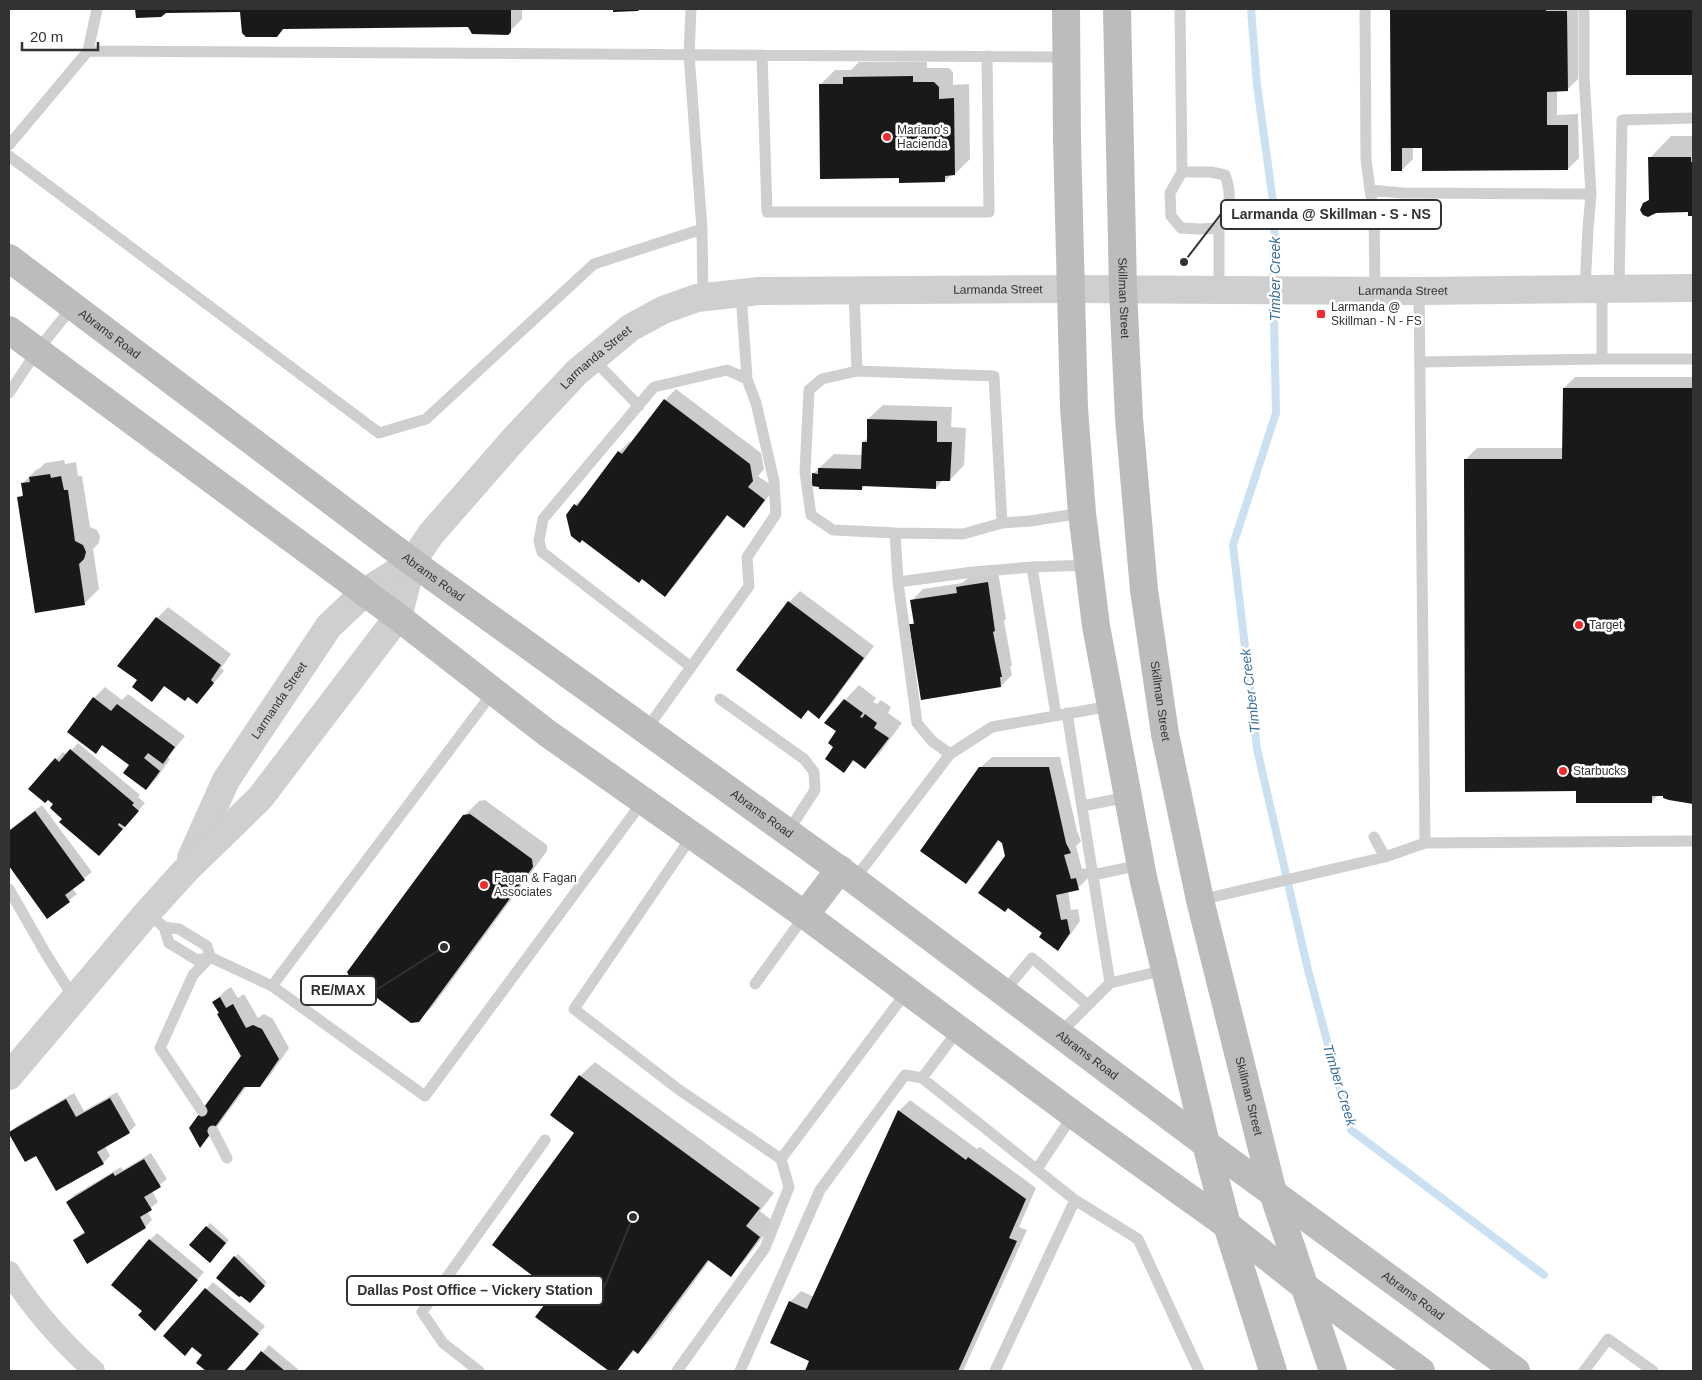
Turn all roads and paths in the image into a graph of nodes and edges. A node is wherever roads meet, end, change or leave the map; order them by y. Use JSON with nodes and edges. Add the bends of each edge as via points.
{"nodes":[{"id":1,"x":97,"y":9,"type":"edge"},
{"id":2,"x":691,"y":9,"type":"edge"},
{"id":3,"x":1066,"y":9,"type":"edge"},
{"id":4,"x":1117,"y":9,"type":"edge"},
{"id":5,"x":1180,"y":9,"type":"edge"},
{"id":6,"x":1364,"y":9,"type":"edge"},
{"id":7,"x":1584,"y":9,"type":"edge"},
{"id":8,"x":88,"y":51,"type":"junction"},
{"id":9,"x":689,"y":54,"type":"junction"},
{"id":10,"x":762,"y":55,"type":"junction"},
{"id":11,"x":987,"y":56,"type":"junction"},
{"id":12,"x":1066,"y":57,"type":"junction"},
{"id":13,"x":1693,"y":118,"type":"edge"},
{"id":14,"x":9,"y":145,"type":"edge"},
{"id":15,"x":9,"y":156,"type":"edge"},
{"id":16,"x":1182,"y":172,"type":"junction"},
{"id":17,"x":1370,"y":190,"type":"junction"},
{"id":18,"x":1591,"y":194,"type":"junction"},
{"id":19,"x":1219,"y":228,"type":"junction"},
{"id":20,"x":702,"y":229,"type":"junction"},
{"id":21,"x":9,"y":258,"type":"edge"},
{"id":22,"x":1693,"y":288,"type":"edge"},
{"id":23,"x":1071,"y":289,"type":"junction"},
{"id":24,"x":1602,"y":289,"type":"junction"},
{"id":25,"x":854,"y":290,"type":"junction"},
{"id":26,"x":1123,"y":290,"type":"junction"},
{"id":27,"x":1375,"y":290,"type":"junction"},
{"id":28,"x":1212,"y":291,"type":"junction"},
{"id":29,"x":1419,"y":291,"type":"junction"},
{"id":30,"x":741,"y":293,"type":"junction"},
{"id":31,"x":704,"y":297,"type":"junction"},
{"id":32,"x":73,"y":306,"type":"junction"},
{"id":33,"x":9,"y":330,"type":"edge"},
{"id":34,"x":36,"y":351,"type":"junction"},
{"id":35,"x":593,"y":359,"type":"junction"},
{"id":36,"x":1602,"y":359,"type":"junction"},
{"id":37,"x":1693,"y":359,"type":"edge"},
{"id":38,"x":1421,"y":362,"type":"junction"},
{"id":39,"x":857,"y":371,"type":"junction"},
{"id":40,"x":747,"y":379,"type":"junction"},
{"id":41,"x":9,"y":393,"type":"edge"},
{"id":42,"x":639,"y":406,"type":"junction"},
{"id":43,"x":1082,"y":513,"type":"junction"},
{"id":44,"x":1002,"y":522,"type":"junction"},
{"id":45,"x":894,"y":533,"type":"junction"},
{"id":46,"x":412,"y":562,"type":"junction"},
{"id":47,"x":1089,"y":565,"type":"junction"},
{"id":48,"x":1032,"y":567,"type":"junction"},
{"id":49,"x":898,"y":582,"type":"junction"},
{"id":50,"x":365,"y":592,"type":"junction"},
{"id":51,"x":398,"y":617,"type":"junction"},
{"id":52,"x":691,"y":667,"type":"junction"},
{"id":53,"x":493,"y":692,"type":"junction"},
{"id":54,"x":720,"y":699,"type":"dead end"},
{"id":55,"x":1111,"y":706,"type":"junction"},
{"id":56,"x":1061,"y":714,"type":"junction"},
{"id":57,"x":646,"y":730,"type":"junction"},
{"id":58,"x":950,"y":754,"type":"junction"},
{"id":59,"x":1128,"y":797,"type":"junction"},
{"id":60,"x":643,"y":801,"type":"junction"},
{"id":61,"x":1082,"y":806,"type":"junction"},
{"id":62,"x":787,"y":832,"type":"junction"},
{"id":63,"x":692,"y":836,"type":"junction"},
{"id":64,"x":1374,"y":837,"type":"dead end"},
{"id":65,"x":1693,"y":841,"type":"edge"},
{"id":66,"x":1425,"y":843,"type":"junction"},
{"id":67,"x":1385,"y":857,"type":"junction"},
{"id":68,"x":1141,"y":865,"type":"junction"},
{"id":69,"x":185,"y":871,"type":"junction"},
{"id":70,"x":847,"y":874,"type":"junction"},
{"id":71,"x":1093,"y":875,"type":"junction"},
{"id":72,"x":9,"y":889,"type":"edge"},
{"id":73,"x":1200,"y":900,"type":"junction"},
{"id":74,"x":806,"y":915,"type":"junction"},
{"id":75,"x":155,"y":920,"type":"junction"},
{"id":76,"x":210,"y":957,"type":"junction"},
{"id":77,"x":1165,"y":970,"type":"junction"},
{"id":78,"x":1110,"y":983,"type":"junction"},
{"id":79,"x":755,"y":984,"type":"dead end"},
{"id":80,"x":272,"y":986,"type":"junction"},
{"id":81,"x":907,"y":991,"type":"junction"},
{"id":82,"x":1004,"y":992,"type":"junction"},
{"id":83,"x":75,"y":999,"type":"junction"},
{"id":84,"x":1088,"y":1005,"type":"junction"},
{"id":85,"x":959,"y":1029,"type":"junction"},
{"id":86,"x":1059,"y":1034,"type":"junction"},
{"id":87,"x":9,"y":1076,"type":"edge"},
{"id":88,"x":922,"y":1078,"type":"junction"},
{"id":89,"x":202,"y":1110,"type":"dead end"},
{"id":90,"x":1073,"y":1115,"type":"junction"},
{"id":91,"x":212,"y":1131,"type":"dead end"},
{"id":92,"x":545,"y":1140,"type":"dead end"},
{"id":93,"x":1206,"y":1144,"type":"junction"},
{"id":94,"x":227,"y":1158,"type":"dead end"},
{"id":95,"x":781,"y":1159,"type":"junction"},
{"id":96,"x":1036,"y":1169,"type":"junction"},
{"id":97,"x":1274,"y":1193,"type":"junction"},
{"id":98,"x":1075,"y":1200,"type":"junction"},
{"id":99,"x":1227,"y":1225,"type":"junction"},
{"id":100,"x":9,"y":1272,"type":"edge"},
{"id":101,"x":1304,"y":1286,"type":"junction"},
{"id":102,"x":94,"y":1371,"type":"edge"},
{"id":103,"x":479,"y":1371,"type":"edge"},
{"id":104,"x":677,"y":1371,"type":"edge"},
{"id":105,"x":740,"y":1371,"type":"edge"},
{"id":106,"x":996,"y":1371,"type":"edge"},
{"id":107,"x":1200,"y":1371,"type":"edge"},
{"id":108,"x":1273,"y":1371,"type":"edge"},
{"id":109,"x":1333,"y":1371,"type":"edge"},
{"id":110,"x":1421,"y":1371,"type":"edge"},
{"id":111,"x":1516,"y":1371,"type":"edge"},
{"id":112,"x":1584,"y":1371,"type":"edge"},
{"id":113,"x":1653,"y":1371,"type":"edge"}],
"edges":[{"from":1,"to":8,"type":"lane"},
{"from":2,"to":9,"type":"lane"},
{"from":3,"to":12,"type":"main road"},
{"from":4,"to":26,"type":"main road","name":"Skillman Street"},
{"from":5,"to":16,"type":"lane"},
{"from":6,"to":17,"type":"lane","via":[[1366,158]]},
{"from":7,"to":18,"type":"lane"},
{"from":8,"to":9,"type":"lane"},
{"from":8,"to":14,"type":"lane"},
{"from":9,"to":10,"type":"lane"},
{"from":9,"to":20,"type":"lane"},
{"from":10,"to":11,"type":"lane"},
{"from":10,"to":11,"type":"lane","via":[[767,212],[989,212]]},
{"from":11,"to":12,"type":"lane"},
{"from":12,"to":23,"type":"main road"},
{"from":13,"to":24,"type":"lane","via":[[1622,120]]},
{"from":15,"to":20,"type":"lane","via":[[379,433],[426,419],[594,264]]},
{"from":16,"to":19,"type":"lane","via":[[1225,175],[1230,190],[1227,211]]},
{"from":16,"to":19,"type":"lane","via":[[1170,193],[1171,216],[1181,228]]},
{"from":17,"to":18,"type":"lane"},
{"from":17,"to":27,"type":"lane","via":[[1374,214]]},
{"from":18,"to":24,"type":"lane","via":[[1588,229]]},
{"from":19,"to":28,"type":"lane"},
{"from":20,"to":31,"type":"lane"},
{"from":21,"to":32,"type":"main road","name":"Abrams Road"},
{"from":22,"to":24,"type":"street","name":"Larmanda Street"},
{"from":23,"to":25,"type":"street","name":"Larmanda Street"},
{"from":23,"to":26,"type":"street","name":"Larmanda Street"},
{"from":23,"to":43,"type":"main road","via":[[1074,408]]},
{"from":24,"to":29,"type":"street","name":"Larmanda Street"},
{"from":24,"to":36,"type":"lane"},
{"from":25,"to":30,"type":"street","name":"Larmanda Street"},
{"from":25,"to":39,"type":"lane"},
{"from":26,"to":28,"type":"street","name":"Larmanda Street"},
{"from":26,"to":73,"type":"main road","name":"Skillman Street","via":[[1129,418],[1144,590],[1165,734]]},
{"from":27,"to":28,"type":"street","name":"Larmanda Street"},
{"from":27,"to":29,"type":"street","name":"Larmanda Street"},
{"from":29,"to":38,"type":"lane"},
{"from":30,"to":31,"type":"street","name":"Larmanda Street"},
{"from":30,"to":40,"type":"lane"},
{"from":31,"to":35,"type":"street","name":"Larmanda Street","via":[[663,310],[630,328]]},
{"from":32,"to":34,"type":"lane"},
{"from":32,"to":46,"type":"main road","name":"Abrams Road"},
{"from":33,"to":34,"type":"main road"},
{"from":34,"to":41,"type":"lane"},
{"from":34,"to":50,"type":"main road"},
{"from":35,"to":42,"type":"lane"},
{"from":35,"to":46,"type":"street","name":"Larmanda Street","via":[[515,438],[432,534]]},
{"from":36,"to":37,"type":"lane"},
{"from":36,"to":38,"type":"lane"},
{"from":38,"to":66,"type":"lane"},
{"from":39,"to":44,"type":"lane","via":[[994,376]]},
{"from":39,"to":45,"type":"lane","via":[[822,379],[809,390],[804,472],[811,515],[833,530]]},
{"from":40,"to":42,"type":"lane","via":[[728,370],[654,387]]},
{"from":40,"to":52,"type":"lane","via":[[756,403],[774,481],[776,514],[747,558],[749,586]]},
{"from":42,"to":52,"type":"lane","via":[[543,519],[539,541],[542,552]]},
{"from":43,"to":44,"type":"lane"},
{"from":43,"to":47,"type":"main road"},
{"from":44,"to":45,"type":"lane","via":[[963,534]]},
{"from":45,"to":49,"type":"lane"},
{"from":46,"to":50,"type":"street","name":"Larmanda Street"},
{"from":46,"to":51,"type":"street","name":"Larmanda Street"},
{"from":46,"to":57,"type":"main road","name":"Abrams Road"},
{"from":47,"to":48,"type":"lane"},
{"from":47,"to":55,"type":"main road"},
{"from":48,"to":49,"type":"lane"},
{"from":48,"to":56,"type":"lane"},
{"from":49,"to":58,"type":"lane","via":[[917,723],[932,741]]},
{"from":50,"to":51,"type":"main road"},
{"from":50,"to":69,"type":"street","name":"Larmanda Street","via":[[329,626],[226,780]]},
{"from":51,"to":53,"type":"main road"},
{"from":51,"to":69,"type":"street","name":"Larmanda Street","via":[[260,798]]},
{"from":52,"to":57,"type":"lane"},
{"from":53,"to":60,"type":"main road"},
{"from":53,"to":80,"type":"lane"},
{"from":54,"to":62,"type":"lane","via":[[804,758],[814,772],[815,790]]},
{"from":55,"to":56,"type":"lane"},
{"from":55,"to":59,"type":"main road"},
{"from":56,"to":58,"type":"lane","via":[[992,727]]},
{"from":56,"to":61,"type":"lane"},
{"from":57,"to":62,"type":"main road","name":"Abrams Road"},
{"from":58,"to":70,"type":"lane"},
{"from":59,"to":61,"type":"lane"},
{"from":59,"to":68,"type":"main road"},
{"from":60,"to":63,"type":"main road"},
{"from":60,"to":80,"type":"lane","via":[[425,1096]]},
{"from":61,"to":71,"type":"lane"},
{"from":62,"to":70,"type":"main road","name":"Abrams Road"},
{"from":63,"to":74,"type":"main road"},
{"from":63,"to":95,"type":"lane","via":[[574,1009],[678,1089]]},
{"from":64,"to":67,"type":"lane"},
{"from":65,"to":66,"type":"lane"},
{"from":66,"to":67,"type":"lane"},
{"from":67,"to":73,"type":"lane"},
{"from":68,"to":71,"type":"lane"},
{"from":68,"to":77,"type":"main road"},
{"from":69,"to":75,"type":"street","name":"Larmanda Street"},
{"from":70,"to":74,"type":"main road"},
{"from":70,"to":82,"type":"main road","name":"Abrams Road"},
{"from":71,"to":78,"type":"lane"},
{"from":72,"to":83,"type":"lane"},
{"from":73,"to":97,"type":"main road","name":"Skillman Street"},
{"from":74,"to":79,"type":"lane"},
{"from":74,"to":81,"type":"main road"},
{"from":75,"to":76,"type":"lane","via":[[180,929],[207,946]]},
{"from":75,"to":76,"type":"lane","via":[[169,943],[197,960]]},
{"from":75,"to":83,"type":"street","name":"Larmanda Street"},
{"from":76,"to":80,"type":"lane"},
{"from":76,"to":89,"type":"lane","via":[[193,975],[160,1048]]},
{"from":77,"to":78,"type":"lane"},
{"from":77,"to":93,"type":"main road"},
{"from":78,"to":84,"type":"lane"},
{"from":81,"to":85,"type":"main road"},
{"from":81,"to":95,"type":"lane"},
{"from":82,"to":84,"type":"lane","via":[[1032,958]]},
{"from":82,"to":86,"type":"main road","name":"Abrams Road"},
{"from":83,"to":87,"type":"street","name":"Larmanda Street"},
{"from":84,"to":86,"type":"lane"},
{"from":85,"to":88,"type":"lane"},
{"from":85,"to":90,"type":"main road"},
{"from":86,"to":93,"type":"main road","name":"Abrams Road"},
{"from":88,"to":96,"type":"lane"},
{"from":88,"to":105,"type":"lane","via":[[905,1074],[820,1190]]},
{"from":90,"to":96,"type":"lane"},
{"from":90,"to":99,"type":"main road"},
{"from":91,"to":94,"type":"lane"},
{"from":92,"to":103,"type":"lane","via":[[422,1312],[443,1343]]},
{"from":93,"to":97,"type":"main road","name":"Abrams Road"},
{"from":93,"to":99,"type":"main road"},
{"from":95,"to":104,"type":"lane","via":[[789,1187],[765,1248]]},
{"from":96,"to":98,"type":"lane"},
{"from":97,"to":101,"type":"main road","name":"Skillman Street"},
{"from":97,"to":111,"type":"main road","name":"Abrams Road"},
{"from":98,"to":106,"type":"lane"},
{"from":98,"to":107,"type":"lane","via":[[1138,1239]]},
{"from":99,"to":101,"type":"main road"},
{"from":99,"to":108,"type":"main road"},
{"from":100,"to":102,"type":"street","via":[[21,1292],[54,1331]]},
{"from":101,"to":109,"type":"main road","name":"Skillman Street"},
{"from":101,"to":110,"type":"main road"},
{"from":112,"to":113,"type":"lane","via":[[1608,1339]]}]}
